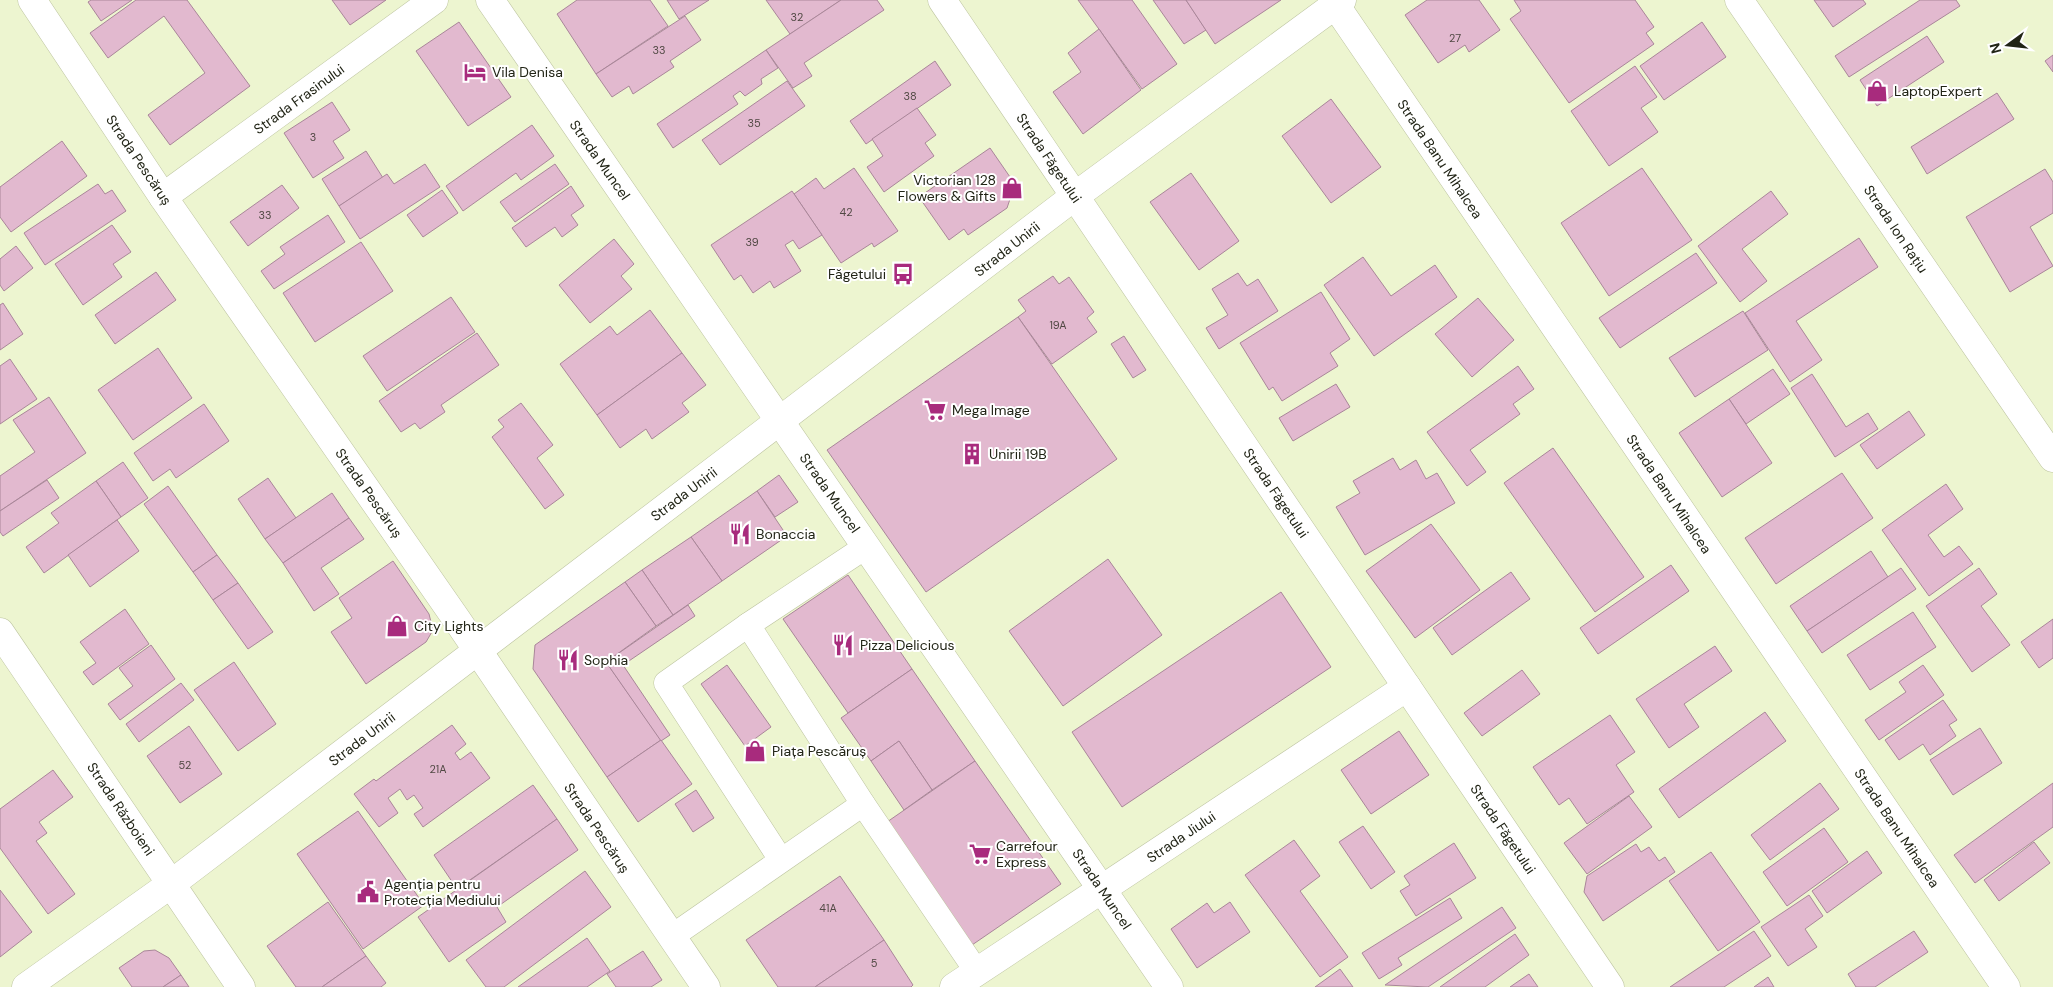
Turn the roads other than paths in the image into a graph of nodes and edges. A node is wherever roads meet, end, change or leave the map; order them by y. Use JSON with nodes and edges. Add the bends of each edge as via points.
{"nodes":[{"id":1,"x":32,"y":0,"type":"edge"},
{"id":2,"x":434,"y":0,"type":"edge"},
{"id":3,"x":490,"y":0,"type":"edge"},
{"id":4,"x":942,"y":0,"type":"edge"},
{"id":5,"x":1739,"y":0,"type":"edge"},
{"id":6,"x":1336,"y":2,"type":"edge"},
{"id":7,"x":1075,"y":196,"type":"junction"},
{"id":8,"x":163,"y":197,"type":"junction"},
{"id":9,"x":780,"y":421,"type":"junction"},
{"id":10,"x":2053,"y":458,"type":"edge"},
{"id":11,"x":867,"y":546,"type":"junction"},
{"id":12,"x":748,"y":625,"type":"junction"},
{"id":13,"x":0,"y":632,"type":"edge"},
{"id":14,"x":478,"y":651,"type":"junction"},
{"id":15,"x":1407,"y":687,"type":"junction"},
{"id":16,"x":863,"y":804,"type":"junction"},
{"id":17,"x":781,"y":860,"type":"junction"},
{"id":18,"x":171,"y":884,"type":"junction"},
{"id":19,"x":1102,"y":889,"type":"junction"},
{"id":20,"x":671,"y":936,"type":"junction"},
{"id":21,"x":977,"y":972,"type":"junction"},
{"id":22,"x":26,"y":987,"type":"edge"},
{"id":23,"x":241,"y":987,"type":"edge"},
{"id":24,"x":706,"y":987,"type":"edge"},
{"id":25,"x":954,"y":987,"type":"edge"},
{"id":26,"x":1169,"y":987,"type":"edge"},
{"id":27,"x":1610,"y":987,"type":"edge"},
{"id":28,"x":2006,"y":987,"type":"edge"}],
"edges":[{"from":1,"to":8,"type":"street","name":"Strada Pescăruș"},
{"from":2,"to":8,"type":"street","name":"Strada Frasinului"},
{"from":3,"to":9,"type":"street","name":"Strada Muncel"},
{"from":4,"to":7,"type":"street","name":"Strada Făgetului"},
{"from":5,"to":10,"type":"street","name":"Strada Ion Rațiu"},
{"from":6,"to":7,"type":"street","name":"Strada Unirii"},
{"from":6,"to":28,"type":"street","name":"Strada Banu Mihalcea"},
{"from":7,"to":9,"type":"street","name":"Strada Unirii"},
{"from":7,"to":15,"type":"street","name":"Strada Făgetului"},
{"from":8,"to":14,"type":"street","name":"Strada Pescăruș"},
{"from":9,"to":11,"type":"street","name":"Strada Muncel"},
{"from":9,"to":14,"type":"street","name":"Strada Unirii"},
{"from":11,"to":12,"type":"lane"},
{"from":11,"to":19,"type":"street","name":"Strada Muncel"},
{"from":12,"to":16,"type":"lane"},
{"from":12,"to":17,"type":"lane","via":[[666,683]]},
{"from":13,"to":18,"type":"street","name":"Strada Războieni"},
{"from":14,"to":18,"type":"street","name":"Strada Unirii"},
{"from":14,"to":20,"type":"street","name":"Strada Pescăruș"},
{"from":15,"to":19,"type":"street","name":"Strada Jiului"},
{"from":15,"to":27,"type":"street","name":"Strada Făgetului"},
{"from":16,"to":17,"type":"lane"},
{"from":16,"to":21,"type":"lane"},
{"from":17,"to":20,"type":"lane"},
{"from":18,"to":22,"type":"street","name":"Strada Unirii"},
{"from":18,"to":23,"type":"street","name":"Strada Războieni"},
{"from":19,"to":21,"type":"street","name":"Strada Jiului"},
{"from":19,"to":26,"type":"street","name":"Strada Muncel"},
{"from":20,"to":24,"type":"street","name":"Strada Pescăruș"},
{"from":21,"to":25,"type":"street","name":"Strada Jiului"}]}
